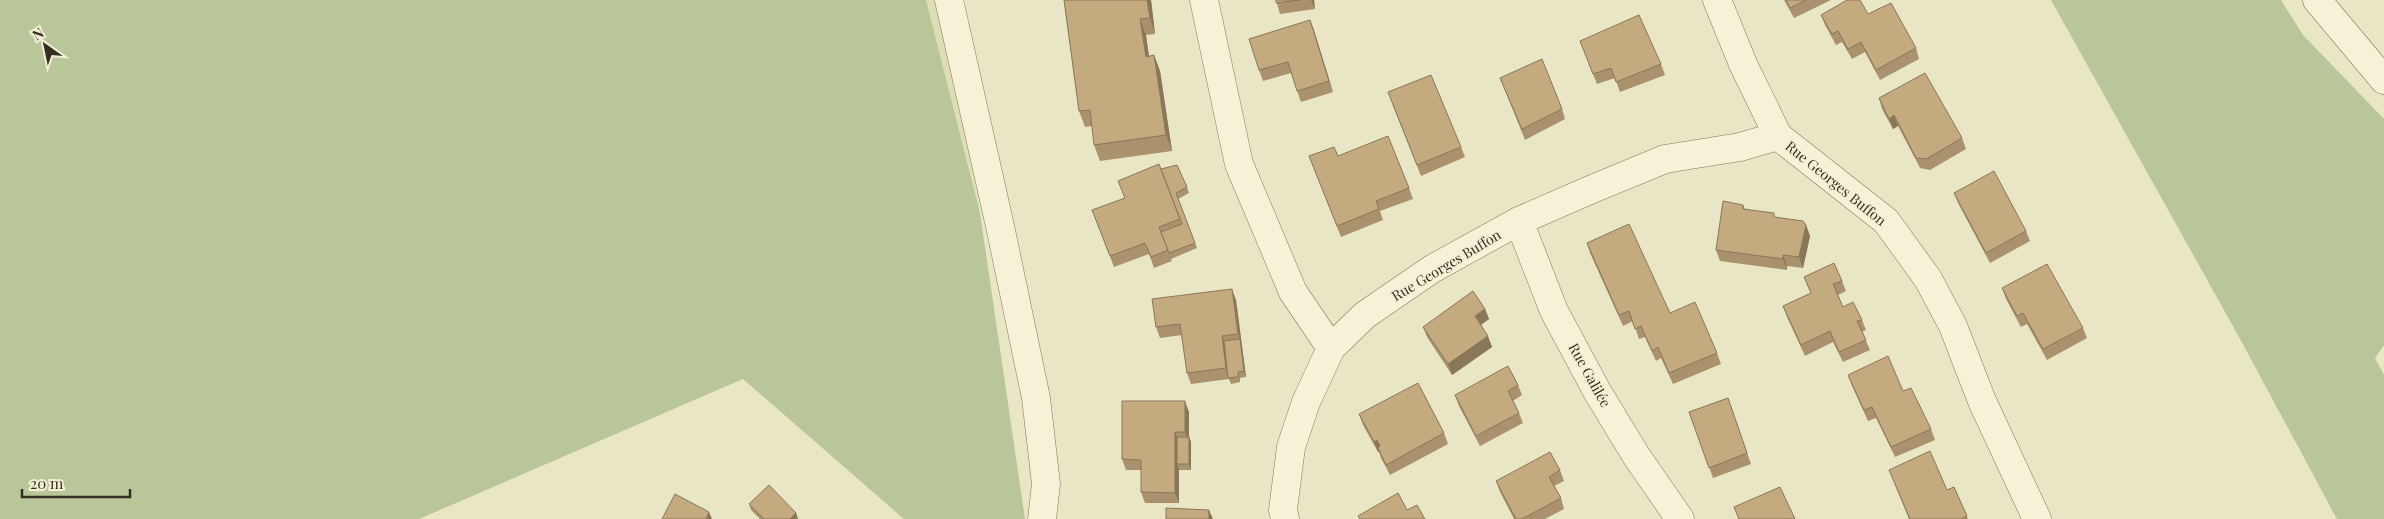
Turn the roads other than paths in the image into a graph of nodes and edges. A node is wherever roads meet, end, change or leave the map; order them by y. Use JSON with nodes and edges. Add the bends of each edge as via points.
{"nodes":[{"id":1,"x":949,"y":0,"type":"edge"},
{"id":2,"x":1204,"y":0,"type":"edge"},
{"id":3,"x":1717,"y":0,"type":"edge"},
{"id":4,"x":2317,"y":0,"type":"edge"},
{"id":5,"x":2384,"y":80,"type":"edge"},
{"id":6,"x":1778,"y":136,"type":"junction"},
{"id":7,"x":1518,"y":221,"type":"junction"},
{"id":8,"x":1331,"y":348,"type":"junction"},
{"id":9,"x":1042,"y":519,"type":"edge"},
{"id":10,"x":1285,"y":519,"type":"edge"},
{"id":11,"x":1680,"y":519,"type":"edge"},
{"id":12,"x":2037,"y":519,"type":"edge"}],
"edges":[{"from":1,"to":9,"type":"street","via":[[1036,398],[1046,484]]},
{"from":2,"to":8,"type":"street","via":[[1238,164],[1293,292]]},
{"from":3,"to":6,"type":"street"},
{"from":4,"to":5,"type":"street"},
{"from":6,"to":7,"type":"street","name":"Rue Georges Buffon","via":[[1740,147],[1665,159]]},
{"from":6,"to":12,"type":"street","name":"Rue Georges Buffon","via":[[1886,221],[1928,279],[1953,326],[1986,410]]},
{"from":7,"to":8,"type":"street","name":"Rue Georges Buffon","via":[[1432,270],[1365,315]]},
{"from":7,"to":11,"type":"street","name":"Rue Galilée","via":[[1554,311],[1598,392]]},
{"from":8,"to":10,"type":"street","name":"Rue Georges Buffon","via":[[1306,402],[1291,447],[1283,510]]}]}
